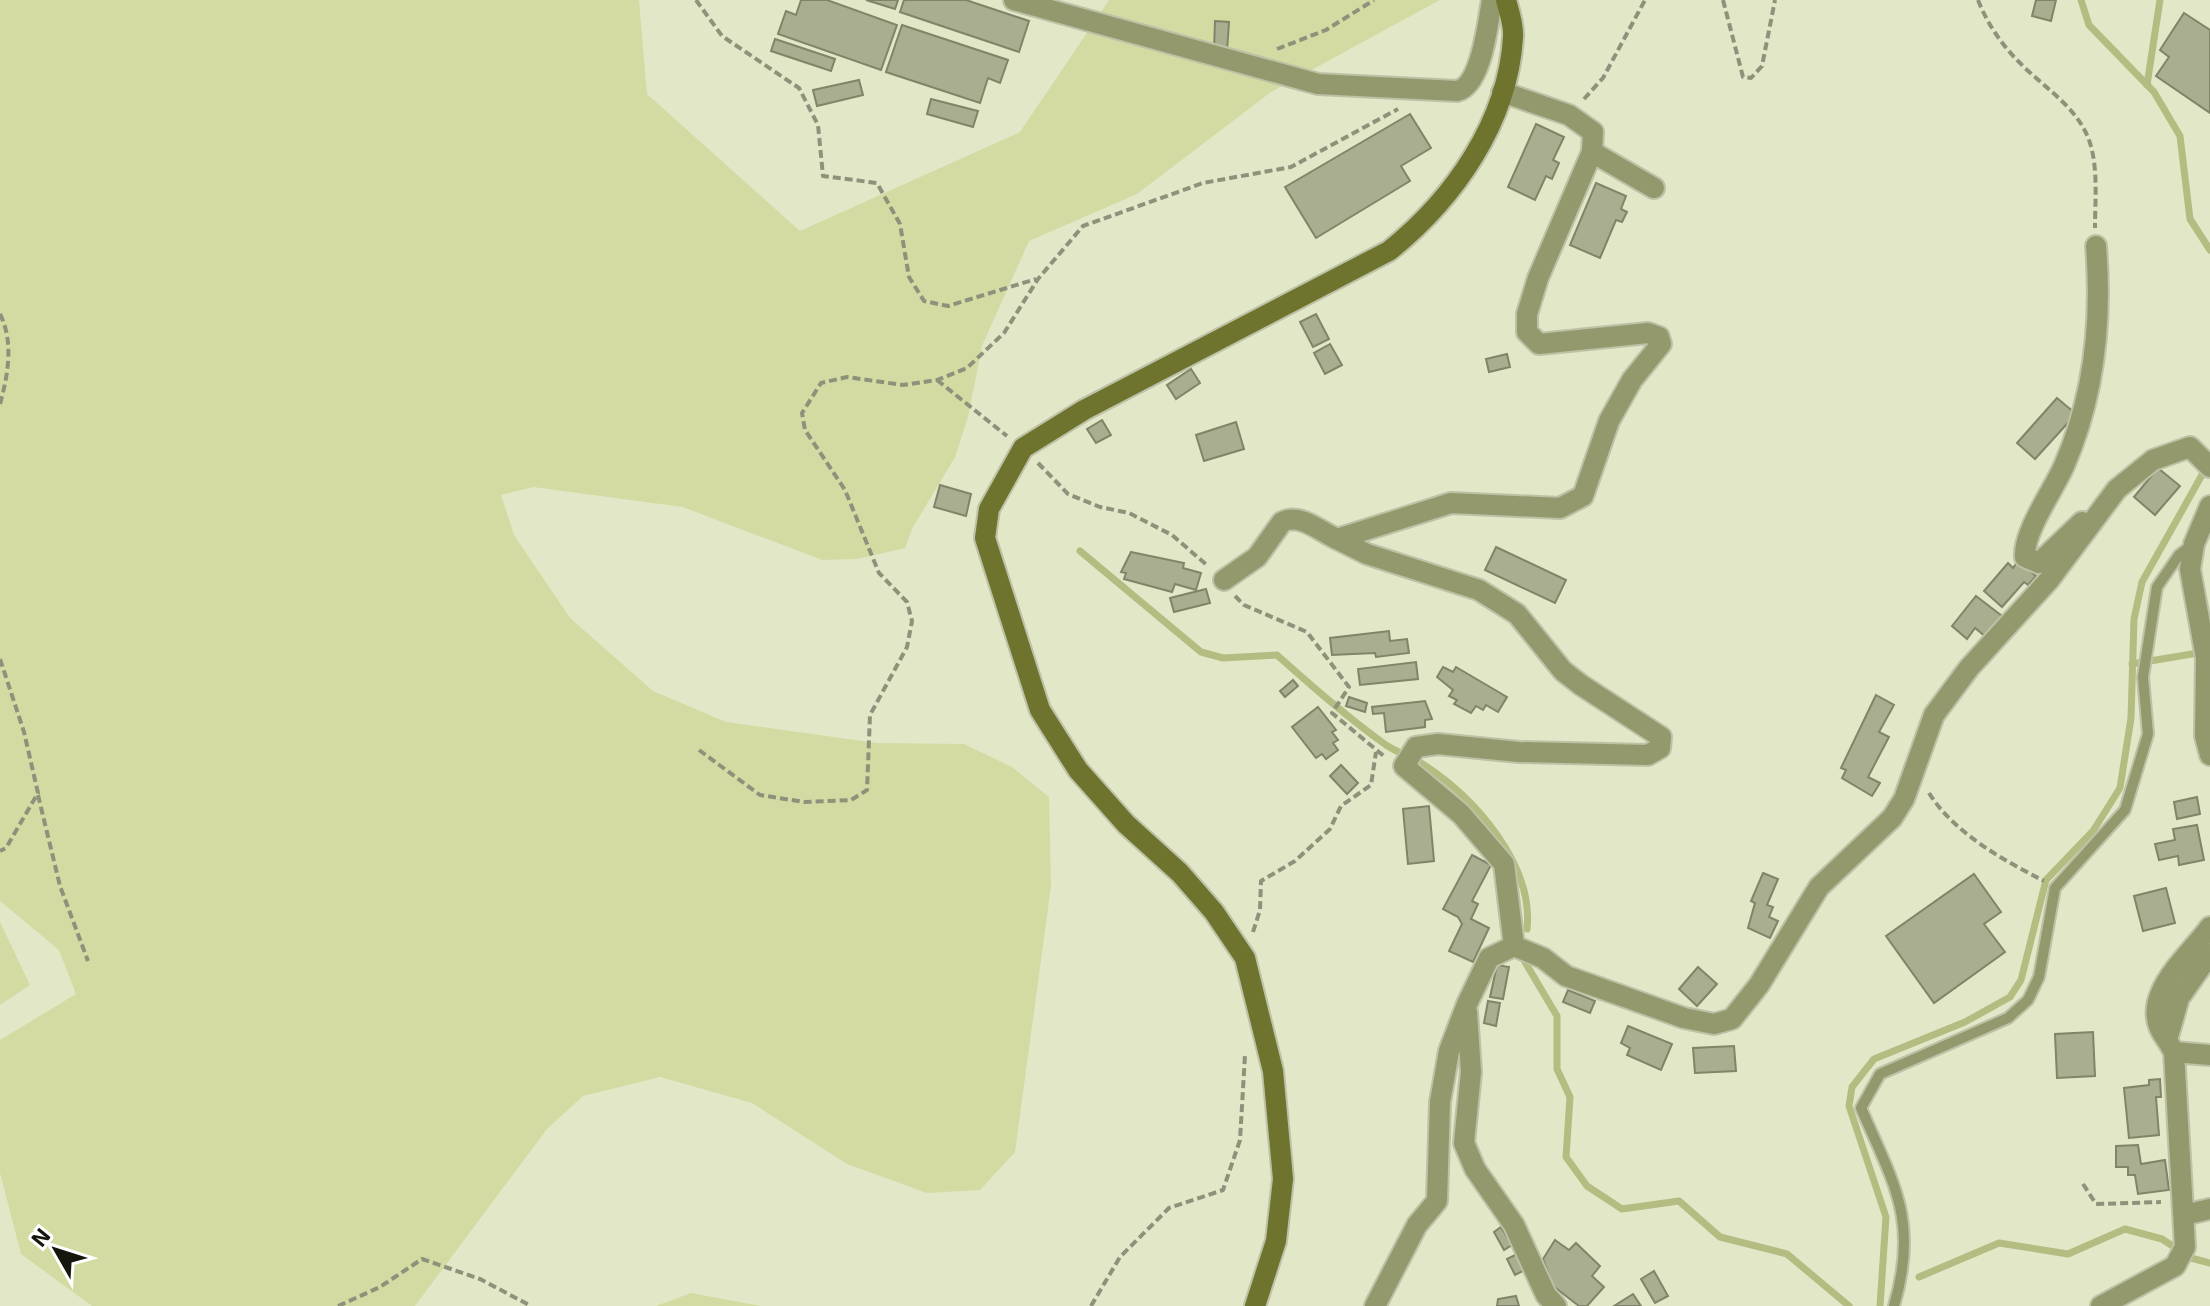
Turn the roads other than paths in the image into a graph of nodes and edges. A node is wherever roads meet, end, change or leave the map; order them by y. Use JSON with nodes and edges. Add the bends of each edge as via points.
{"nodes":[{"id":1,"x":1014,"y":0,"type":"edge"},
{"id":2,"x":1492,"y":0,"type":"edge"},
{"id":3,"x":1506,"y":0,"type":"edge"},
{"id":4,"x":1502,"y":92,"type":"junction"},
{"id":5,"x":1592,"y":152,"type":"junction"},
{"id":6,"x":1654,"y":188,"type":"dead end"},
{"id":7,"x":2096,"y":246,"type":"road end"},
{"id":8,"x":2210,"y":467,"type":"edge"},
{"id":9,"x":2117,"y":489,"type":"junction"},
{"id":10,"x":2210,"y":506,"type":"edge"},
{"id":11,"x":1337,"y":539,"type":"junction"},
{"id":12,"x":2194,"y":544,"type":"junction"},
{"id":13,"x":1224,"y":580,"type":"road end"},
{"id":14,"x":2210,"y":755,"type":"edge"},
{"id":15,"x":2210,"y":927,"type":"edge"},
{"id":16,"x":1514,"y":946,"type":"junction"},
{"id":17,"x":2210,"y":954,"type":"edge"},
{"id":18,"x":1467,"y":1004,"type":"junction"},
{"id":19,"x":2170,"y":1046,"type":"junction"},
{"id":20,"x":2210,"y":1055,"type":"edge"},
{"id":21,"x":2210,"y":1209,"type":"edge"},
{"id":22,"x":2184,"y":1216,"type":"junction"},
{"id":23,"x":1255,"y":1306,"type":"edge"},
{"id":24,"x":1375,"y":1306,"type":"edge"},
{"id":25,"x":1556,"y":1306,"type":"edge"},
{"id":26,"x":1894,"y":1306,"type":"edge"},
{"id":27,"x":2101,"y":1306,"type":"edge"}],
"edges":[{"from":1,"to":2,"type":"street","via":[[1318,84],[1465,89],[1484,47]]},
{"from":3,"to":4,"type":"street","via":[[1513,35]]},
{"from":4,"to":5,"type":"street","via":[[1569,115],[1593,132]]},
{"from":4,"to":23,"type":"street","via":[[1469,165],[1443,201],[1389,251],[1084,410],[1023,448],[989,509],[985,538],[1040,710],[1078,770],[1180,873],[1245,958],[1273,1071],[1283,1179],[1276,1241]]},
{"from":5,"to":6,"type":"street"},
{"from":5,"to":11,"type":"street","via":[[1538,278],[1527,332],[1539,344],[1648,333],[1659,337],[1661,344],[1609,421],[1583,496],[1560,508],[1451,503]]},
{"from":7,"to":9,"type":"street","via":[[2097,338],[2083,405],[2065,464],[2025,557],[2039,563]]},
{"from":8,"to":9,"type":"street","via":[[2190,447],[2153,460]]},
{"from":9,"to":16,"type":"street","via":[[2081,541],[1934,715],[1892,818],[1819,887],[1732,1019],[1714,1024],[1684,1018],[1566,976],[1543,958]]},
{"from":10,"to":12,"type":"street"},
{"from":11,"to":13,"type":"street","via":[[1290,519],[1247,567]]},
{"from":11,"to":16,"type":"street","via":[[1479,590],[1517,614],[1563,671],[1654,730],[1663,742],[1648,755],[1416,747],[1404,766],[1461,814],[1504,864]]},
{"from":12,"to":14,"type":"street","via":[[2190,569],[2206,658],[2205,736]]},
{"from":12,"to":26,"type":"lane","via":[[2179,555],[2157,587],[2143,677],[2148,734],[2125,810],[2055,888],[2039,977],[2028,1000],[2008,1018],[1880,1074],[1861,1108],[1903,1207],[1904,1248]]},
{"from":15,"to":19,"type":"street","via":[[2167,977],[2157,1019]]},
{"from":16,"to":18,"type":"street","via":[[1489,958]]},
{"from":17,"to":19,"type":"street","via":[[2179,998]]},
{"from":18,"to":24,"type":"street","via":[[1449,1051],[1440,1102],[1437,1201],[1417,1225]]},
{"from":18,"to":25,"type":"street","via":[[1471,1072],[1464,1143]]},
{"from":19,"to":20,"type":"street"},
{"from":19,"to":22,"type":"street"},
{"from":21,"to":22,"type":"street"},
{"from":22,"to":27,"type":"street","via":[[2185,1247],[2175,1266]]}]}
